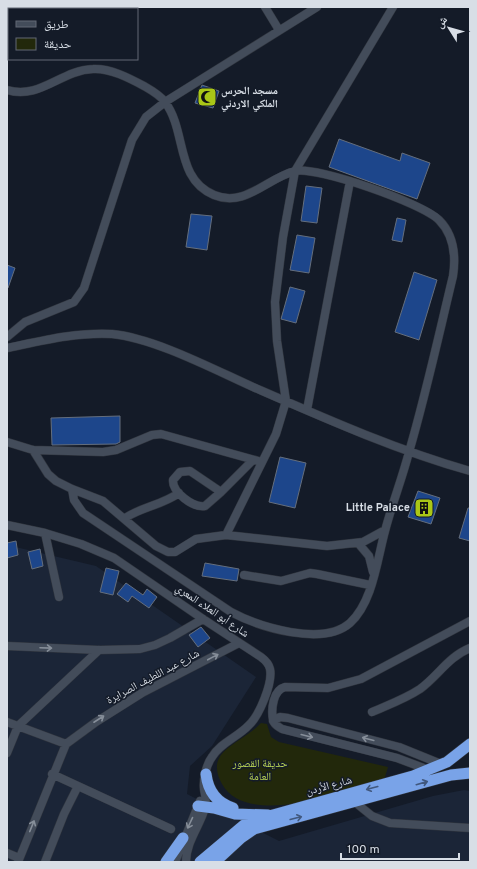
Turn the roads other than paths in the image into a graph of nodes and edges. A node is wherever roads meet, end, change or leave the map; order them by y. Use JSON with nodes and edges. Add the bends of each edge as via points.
{"nodes":[{"id":1,"x":265,"y":7,"type":"edge"},
{"id":2,"x":317,"y":7,"type":"edge"},
{"id":3,"x":392,"y":7,"type":"edge"},
{"id":4,"x":304,"y":11,"type":"edge"},
{"id":5,"x":279,"y":30,"type":"junction"},
{"id":6,"x":7,"y":90,"type":"edge"},
{"id":7,"x":165,"y":102,"type":"junction"},
{"id":8,"x":295,"y":171,"type":"junction"},
{"id":9,"x":350,"y":181,"type":"junction"},
{"id":10,"x":7,"y":337,"type":"edge"},
{"id":11,"x":7,"y":348,"type":"edge"},
{"id":12,"x":286,"y":401,"type":"junction"},
{"id":13,"x":307,"y":410,"type":"junction"},
{"id":14,"x":7,"y":442,"type":"edge"},
{"id":15,"x":33,"y":450,"type":"junction"},
{"id":16,"x":410,"y":451,"type":"junction"},
{"id":17,"x":253,"y":460,"type":"junction"},
{"id":18,"x":262,"y":462,"type":"junction"},
{"id":19,"x":470,"y":471,"type":"edge"},
{"id":20,"x":72,"y":489,"type":"junction"},
{"id":21,"x":221,"y":492,"type":"junction"},
{"id":22,"x":179,"y":493,"type":"junction"},
{"id":23,"x":125,"y":518,"type":"junction"},
{"id":24,"x":7,"y":525,"type":"edge"},
{"id":25,"x":385,"y":530,"type":"junction"},
{"id":26,"x":45,"y":533,"type":"junction"},
{"id":27,"x":226,"y":535,"type":"junction"},
{"id":28,"x":358,"y":543,"type":"junction"},
{"id":29,"x":374,"y":573,"type":"junction"},
{"id":30,"x":244,"y":575,"type":"dead end"},
{"id":31,"x":370,"y":585,"type":"junction"},
{"id":32,"x":59,"y":598,"type":"dead end"},
{"id":33,"x":202,"y":620,"type":"junction"},
{"id":34,"x":470,"y":621,"type":"edge"},
{"id":35,"x":239,"y":643,"type":"junction"},
{"id":36,"x":7,"y":646,"type":"edge"},
{"id":37,"x":470,"y":648,"type":"edge"},
{"id":38,"x":99,"y":650,"type":"junction"},
{"id":39,"x":372,"y":712,"type":"dead end"},
{"id":40,"x":273,"y":720,"type":"junction"},
{"id":41,"x":7,"y":722,"type":"edge"},
{"id":42,"x":18,"y":726,"type":"junction"},
{"id":43,"x":66,"y":744,"type":"junction"},
{"id":44,"x":470,"y":744,"type":"edge"},
{"id":45,"x":406,"y":750,"type":"junction"},
{"id":46,"x":7,"y":753,"type":"edge"},
{"id":47,"x":402,"y":760,"type":"junction"},
{"id":48,"x":441,"y":764,"type":"junction"},
{"id":49,"x":430,"y":770,"type":"junction"},
{"id":50,"x":470,"y":773,"type":"edge"},
{"id":51,"x":52,"y":774,"type":"junction"},
{"id":52,"x":206,"y":774,"type":"junction"},
{"id":53,"x":78,"y":786,"type":"junction"},
{"id":54,"x":356,"y":802,"type":"junction"},
{"id":55,"x":202,"y":806,"type":"junction"},
{"id":56,"x":244,"y":814,"type":"junction"},
{"id":57,"x":273,"y":815,"type":"junction"},
{"id":58,"x":470,"y":828,"type":"edge"},
{"id":59,"x":171,"y":829,"type":"dead end"},
{"id":60,"x":183,"y":838,"type":"junction"},
{"id":61,"x":7,"y":853,"type":"edge"},
{"id":62,"x":18,"y":860,"type":"edge"},
{"id":63,"x":45,"y":862,"type":"edge"},
{"id":64,"x":166,"y":862,"type":"edge"},
{"id":65,"x":175,"y":862,"type":"edge"},
{"id":66,"x":186,"y":862,"type":"edge"},
{"id":67,"x":200,"y":862,"type":"edge"},
{"id":68,"x":215,"y":862,"type":"edge"}],
"edges":[{"from":1,"to":5,"type":"street"},
{"from":2,"to":4,"type":"street"},
{"from":3,"to":8,"type":"street"},
{"from":4,"to":5,"type":"street"},
{"from":5,"to":7,"type":"street"},
{"from":6,"to":7,"type":"street","via":[[39,90],[68,75],[93,69],[131,80],[154,92]]},
{"from":7,"to":8,"type":"street","via":[[176,125],[191,176],[201,188],[214,195],[229,198],[245,196]]},
{"from":7,"to":10,"type":"street","via":[[146,117],[132,140],[88,279],[80,295],[67,306],[25,322]]},
{"from":8,"to":9,"type":"street","via":[[312,172]]},
{"from":8,"to":12,"type":"street","via":[[275,302],[277,341]]},
{"from":9,"to":13,"type":"street"},
{"from":9,"to":16,"type":"street","via":[[428,211],[440,220],[454,246],[453,276]]},
{"from":11,"to":12,"type":"street","via":[[60,336],[112,334],[144,341]]},
{"from":12,"to":13,"type":"street"},
{"from":12,"to":18,"type":"street","via":[[279,427]]},
{"from":13,"to":16,"type":"street"},
{"from":14,"to":15,"type":"street"},
{"from":15,"to":17,"type":"street","via":[[111,451],[136,440],[161,434]]},
{"from":15,"to":20,"type":"street","via":[[48,474]]},
{"from":16,"to":19,"type":"street"},
{"from":16,"to":25,"type":"street"},
{"from":17,"to":18,"type":"street"},
{"from":17,"to":21,"type":"street"},
{"from":18,"to":27,"type":"street"},
{"from":20,"to":23,"type":"street","via":[[103,501]]},
{"from":20,"to":31,"type":"street","via":[[74,500],[84,513],[246,620],[310,634],[329,633],[349,624],[358,614],[366,602]]},
{"from":21,"to":22,"type":"street","via":[[200,507]]},
{"from":21,"to":22,"type":"street","via":[[185,470],[173,480]]},
{"from":22,"to":23,"type":"street"},
{"from":23,"to":27,"type":"street","via":[[156,546],[168,552],[175,552],[196,539]]},
{"from":24,"to":26,"type":"street","name":"شارع أبو العلاء المعري"},
{"from":25,"to":28,"type":"street"},
{"from":25,"to":29,"type":"street"},
{"from":26,"to":32,"type":"street"},
{"from":26,"to":33,"type":"street","name":"شارع أبو العلاء المعري","via":[[114,558]]},
{"from":27,"to":28,"type":"street","via":[[321,546]]},
{"from":28,"to":29,"type":"street","via":[[369,556]]},
{"from":29,"to":31,"type":"street"},
{"from":30,"to":31,"type":"street","via":[[281,581],[305,574],[317,574]]},
{"from":33,"to":35,"type":"street","name":"شارع أبو العلاء المعري"},
{"from":33,"to":38,"type":"street","via":[[155,645],[140,649]]},
{"from":34,"to":40,"type":"street","via":[[361,679],[328,688],[281,688],[275,696]]},
{"from":43,"to":35,"type":"street","name":"شارع عبد اللطيف الصرايرة","one_way":true,"via":[[142,693]]},
{"from":35,"to":52,"type":"street","name":"شارع أبو العلاء المعري","via":[[268,663],[268,687],[252,722],[212,756]]},
{"from":36,"to":38,"type":"street","one_way":true},
{"from":37,"to":39,"type":"street","via":[[453,657],[434,678],[419,689]]},
{"from":38,"to":42,"type":"street"},
{"from":45,"to":40,"type":"street","one_way":true,"via":[[288,718]]},
{"from":40,"to":47,"type":"street","one_way":true,"via":[[278,727],[288,731]]},
{"from":41,"to":42,"type":"street"},
{"from":42,"to":43,"type":"street"},
{"from":42,"to":46,"type":"street"},
{"from":43,"to":51,"type":"street","name":"شارع عبد اللطيف الصرايرة"},
{"from":44,"to":48,"type":"highway","name":"شارع الأردن"},
{"from":45,"to":47,"type":"street"},
{"from":45,"to":48,"type":"street"},
{"from":47,"to":49,"type":"street"},
{"from":48,"to":49,"type":"highway","name":"شارع الأردن"},
{"from":49,"to":57,"type":"highway","name":"شارع الأردن","one_way":true},
{"from":54,"to":50,"type":"highway","name":"شارع الأردن","one_way":true,"via":[[451,775]]},
{"from":51,"to":53,"type":"street"},
{"from":62,"to":51,"type":"street","name":"شارع عبد اللطيف الصرايرة","one_way":true},
{"from":52,"to":55,"type":"street","name":"شارع أبو العلاء المعري"},
{"from":52,"to":56,"type":"highway","via":[[208,785],[215,797]]},
{"from":53,"to":59,"type":"street"},
{"from":53,"to":63,"type":"street"},
{"from":54,"to":58,"type":"street","via":[[372,816],[390,823]]},
{"from":68,"to":54,"type":"highway","name":"شارع الأردن","one_way":true,"via":[[254,829]]},
{"from":55,"to":56,"type":"highway"},
{"from":55,"to":60,"type":"street","one_way":true},
{"from":55,"to":66,"type":"street","name":"شارع أبو العلاء المعري","via":[[186,853]]},
{"from":56,"to":57,"type":"highway"},
{"from":57,"to":67,"type":"highway","name":"شارع الأردن","via":[[240,828]]},
{"from":60,"to":64,"type":"highway"},
{"from":60,"to":65,"type":"street"},
{"from":61,"to":62,"type":"street"}]}
